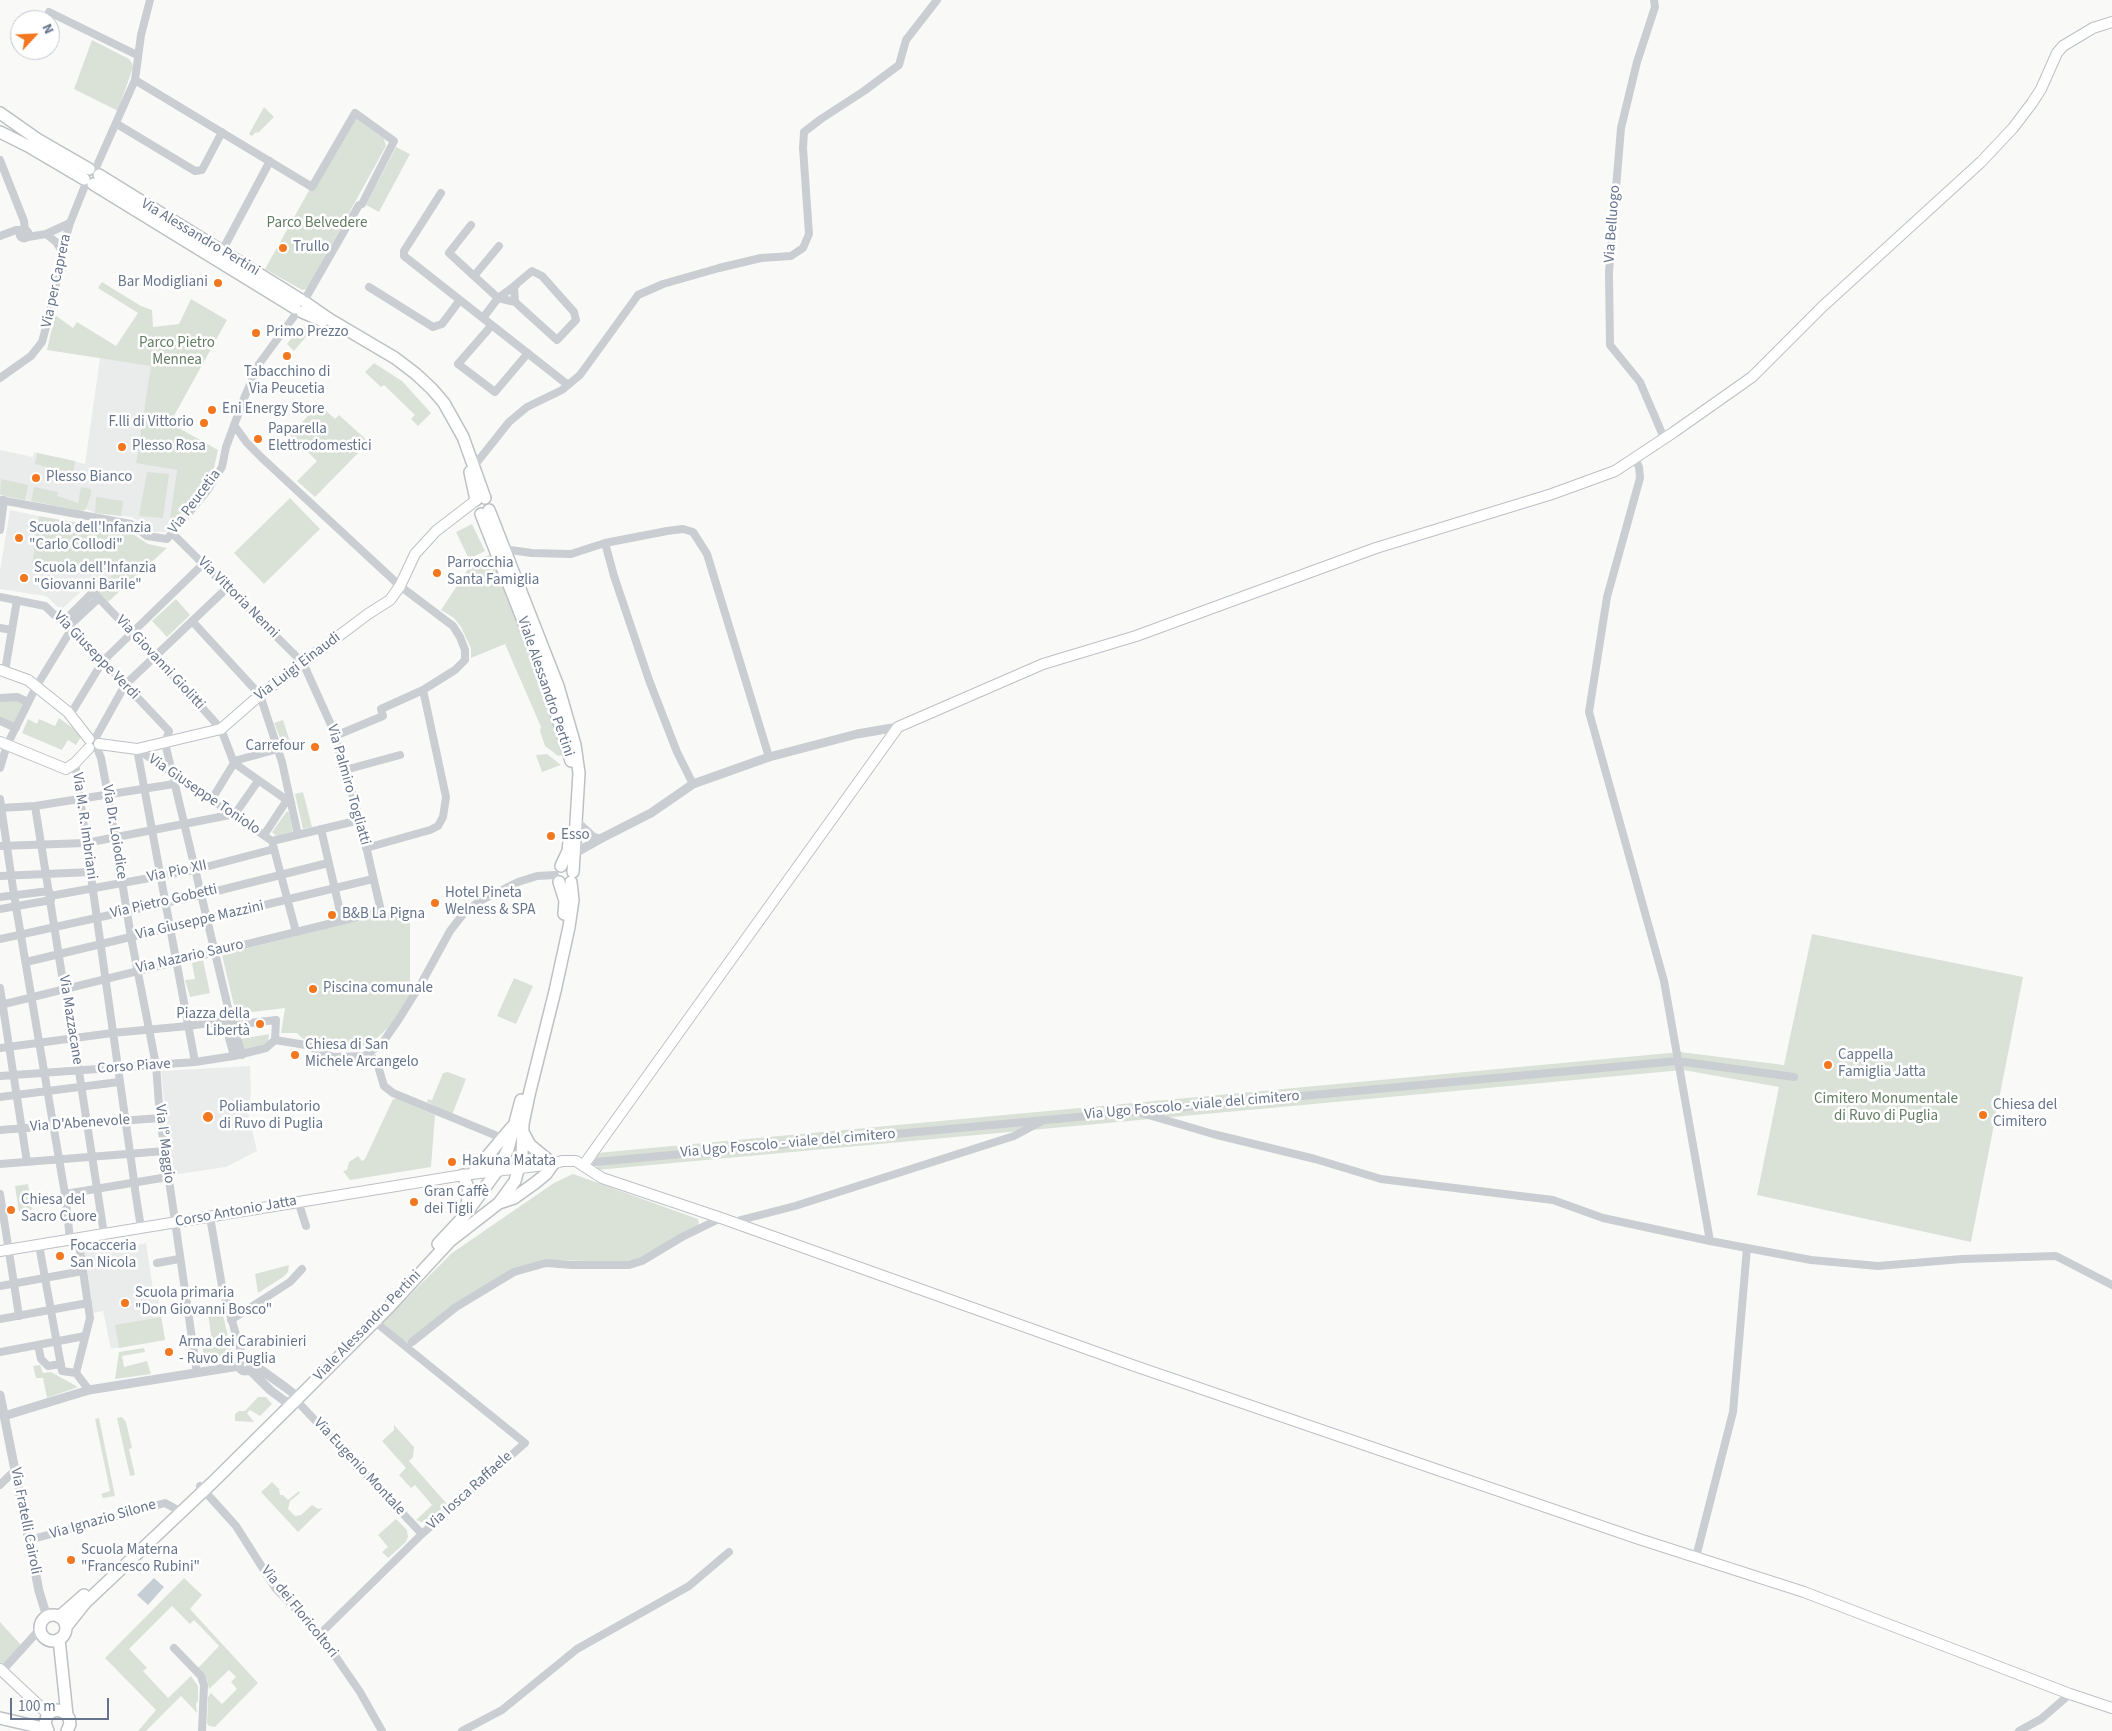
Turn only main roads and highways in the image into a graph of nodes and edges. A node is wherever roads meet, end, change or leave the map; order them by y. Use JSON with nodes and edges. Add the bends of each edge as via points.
{"nodes":[{"id":1,"x":2112,"y":22,"type":"edge"},
{"id":2,"x":0,"y":112,"type":"edge"},
{"id":3,"x":3,"y":134,"type":"edge"},
{"id":4,"x":91,"y":177,"type":"junction"},
{"id":5,"x":301,"y":306,"type":"junction"},
{"id":6,"x":479,"y":500,"type":"junction"},
{"id":7,"x":483,"y":512,"type":"junction"},
{"id":8,"x":457,"y":516,"type":"junction"},
{"id":9,"x":2,"y":670,"type":"edge"},
{"id":10,"x":4,"y":743,"type":"edge"},
{"id":11,"x":94,"y":743,"type":"junction"},
{"id":12,"x":558,"y":874,"type":"junction"},
{"id":13,"x":572,"y":877,"type":"junction"},
{"id":14,"x":519,"y":1128,"type":"junction"},
{"id":15,"x":584,"y":1163,"type":"junction"},
{"id":16,"x":556,"y":1164,"type":"junction"},
{"id":17,"x":520,"y":1168,"type":"junction"},
{"id":18,"x":497,"y":1171,"type":"junction"},
{"id":19,"x":468,"y":1174,"type":"junction"},
{"id":20,"x":499,"y":1203,"type":"junction"},
{"id":21,"x":465,"y":1215,"type":"junction"},
{"id":22,"x":4,"y":1250,"type":"edge"},
{"id":23,"x":292,"y":1398,"type":"junction"},
{"id":24,"x":182,"y":1506,"type":"junction"},
{"id":25,"x":59,"y":1617,"type":"junction"},
{"id":26,"x":66,"y":1627,"type":"junction"},
{"id":27,"x":54,"y":1640,"type":"junction"},
{"id":28,"x":1,"y":1670,"type":"edge"},
{"id":29,"x":2112,"y":1708,"type":"edge"},
{"id":30,"x":0,"y":1718,"type":"edge"},
{"id":31,"x":61,"y":1720,"type":"edge"},
{"id":32,"x":22,"y":1723,"type":"junction"},
{"id":33,"x":48,"y":1730,"type":"edge"}],
"edges":[{"from":1,"to":15,"type":"main road","via":[[2093,28],[2063,46],[2054,58],[2042,89],[2013,128],[1981,162],[1822,307],[1752,376],[1615,471],[1376,548],[1136,636],[1043,664],[898,727]]},
{"from":2,"to":4,"type":"main road","name":"Via Alessandro Pertini"},
{"from":3,"to":4,"type":"main road","name":"Via Alessandro Pertini"},
{"from":4,"to":5,"type":"main road","name":"Via Alessandro Pertini"},
{"from":4,"to":5,"type":"main road","name":"Via Alessandro Pertini","via":[[222,251]]},
{"from":5,"to":6,"type":"main road","name":"Viale Alessandro Pertini","via":[[376,352],[432,398],[449,422],[467,459]]},
{"from":5,"to":6,"type":"main road","name":"Viale Alessandro Pertini","via":[[377,346],[416,374],[444,403],[463,437],[474,466]]},
{"from":6,"to":7,"type":"main road","name":"Viale Alessandro Pertini","via":[[490,503]]},
{"from":6,"to":8,"type":"main road","name":"Via Luigi Einaudi"},
{"from":7,"to":8,"type":"main road"},
{"from":7,"to":12,"type":"main road","name":"Viale Alessandro Pertini","via":[[570,753],[573,772],[571,826],[568,852]]},
{"from":7,"to":13,"type":"main road","name":"Viale Alessandro Pertini","via":[[503,549],[558,686],[575,745],[579,773]]},
{"from":8,"to":11,"type":"main road","name":"Via Luigi Einaudi","via":[[436,531],[415,554],[390,600],[260,694],[221,729],[136,749]]},
{"from":9,"to":11,"type":"main road","via":[[28,680],[70,715]]},
{"from":10,"to":11,"type":"main road","via":[[66,769]]},
{"from":12,"to":13,"type":"main road","via":[[565,884]]},
{"from":12,"to":13,"type":"main road","via":[[567,866]]},
{"from":12,"to":14,"type":"main road","name":"Viale Alessandro Pertini","via":[[565,901],[563,928]]},
{"from":13,"to":14,"type":"main road","name":"Viale Alessandro Pertini","via":[[573,900],[556,991]]},
{"from":14,"to":16,"type":"main road","via":[[530,1144]]},
{"from":14,"to":17,"type":"main road","name":"Viale Alessandro Pertini"},
{"from":14,"to":18,"type":"main road","name":"Viale Alessandro Pertini"},
{"from":14,"to":19,"type":"main road","name":"Viale Alessandro Pertini","via":[[502,1138],[487,1158]]},
{"from":15,"to":16,"type":"main road","via":[[562,1161]]},
{"from":15,"to":29,"type":"main road","via":[[602,1178],[1486,1487],[1804,1592]]},
{"from":16,"to":17,"type":"main road"},
{"from":16,"to":20,"type":"main road","via":[[514,1198]]},
{"from":17,"to":18,"type":"main road"},
{"from":17,"to":20,"type":"main road","name":"Viale Alessandro Pertini"},
{"from":18,"to":19,"type":"main road"},
{"from":18,"to":21,"type":"main road","name":"Viale Alessandro Pertini"},
{"from":19,"to":21,"type":"main road"},
{"from":19,"to":22,"type":"main road","name":"Corso Antonio Jatta"},
{"from":20,"to":23,"type":"main road","name":"Viale Alessandro Pertini","via":[[450,1241],[374,1321]]},
{"from":21,"to":23,"type":"main road","name":"Viale Alessandro Pertini"},
{"from":23,"to":24,"type":"main road","name":"Viale Alessandro Pertini","via":[[208,1486]]},
{"from":24,"to":25,"type":"main road"},
{"from":24,"to":26,"type":"main road"},
{"from":25,"to":26,"type":"main road"},
{"from":25,"to":27,"type":"main road","via":[[47,1617],[40,1629],[43,1636]]},
{"from":26,"to":27,"type":"main road","via":[[64,1634]]},
{"from":27,"to":31,"type":"main road"},
{"from":28,"to":31,"type":"main road"},
{"from":30,"to":32,"type":"main road"},
{"from":31,"to":32,"type":"main road"},
{"from":31,"to":33,"type":"main road","via":[[45,1723]]},
{"from":32,"to":33,"type":"main road"}]}
